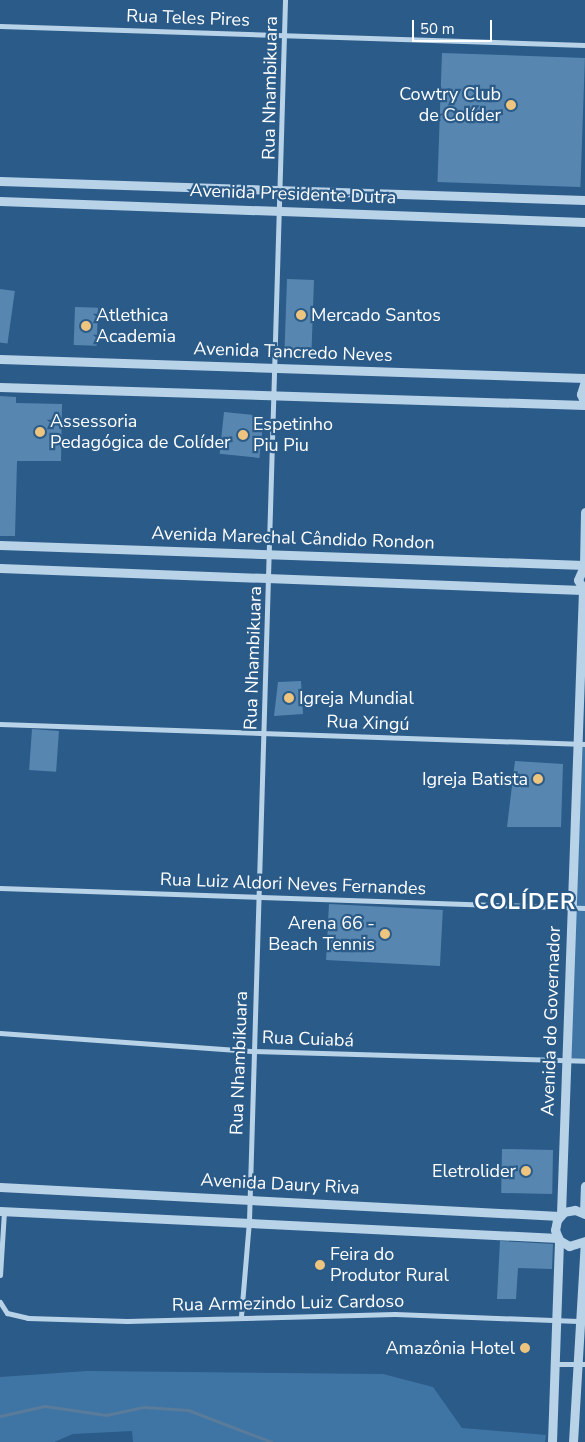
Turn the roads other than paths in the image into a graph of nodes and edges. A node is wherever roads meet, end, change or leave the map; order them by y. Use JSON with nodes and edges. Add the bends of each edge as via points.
{"nodes":[{"id":1,"x":285,"y":0,"type":"edge"},
{"id":2,"x":0,"y":26,"type":"edge"},
{"id":3,"x":283,"y":35,"type":"junction"},
{"id":4,"x":585,"y":45,"type":"edge"},
{"id":5,"x":0,"y":181,"type":"edge"},
{"id":6,"x":282,"y":191,"type":"junction"},
{"id":7,"x":585,"y":200,"type":"edge"},
{"id":8,"x":0,"y":201,"type":"edge"},
{"id":9,"x":281,"y":209,"type":"junction"},
{"id":10,"x":585,"y":222,"type":"edge"},
{"id":11,"x":0,"y":359,"type":"edge"},
{"id":12,"x":276,"y":368,"type":"junction"},
{"id":13,"x":585,"y":380,"type":"edge"},
{"id":14,"x":0,"y":387,"type":"edge"},
{"id":15,"x":275,"y":398,"type":"junction"},
{"id":16,"x":585,"y":405,"type":"edge"},
{"id":17,"x":585,"y":512,"type":"edge"},
{"id":18,"x":0,"y":545,"type":"edge"},
{"id":19,"x":270,"y":553,"type":"junction"},
{"id":20,"x":585,"y":564,"type":"edge"},
{"id":21,"x":0,"y":568,"type":"edge"},
{"id":22,"x":269,"y":578,"type":"junction"},
{"id":23,"x":584,"y":590,"type":"edge"},
{"id":24,"x":0,"y":724,"type":"edge"},
{"id":25,"x":264,"y":733,"type":"junction"},
{"id":26,"x":581,"y":744,"type":"edge"},
{"id":27,"x":0,"y":888,"type":"edge"},
{"id":28,"x":259,"y":896,"type":"junction"},
{"id":29,"x":571,"y":907,"type":"junction"},
{"id":30,"x":585,"y":908,"type":"edge"},
{"id":31,"x":0,"y":1033,"type":"edge"},
{"id":32,"x":254,"y":1051,"type":"junction"},
{"id":33,"x":567,"y":1061,"type":"junction"},
{"id":34,"x":585,"y":1061,"type":"edge"},
{"id":35,"x":585,"y":1186,"type":"edge"},
{"id":36,"x":0,"y":1187,"type":"edge"},
{"id":37,"x":248,"y":1198,"type":"junction"},
{"id":38,"x":2,"y":1211,"type":"edge"},
{"id":39,"x":584,"y":1214,"type":"edge"},
{"id":40,"x":560,"y":1215,"type":"junction"},
{"id":41,"x":249,"y":1221,"type":"junction"},
{"id":42,"x":558,"y":1239,"type":"junction"},
{"id":43,"x":585,"y":1242,"type":"edge"},
{"id":44,"x":0,"y":1276,"type":"edge"},
{"id":45,"x":0,"y":1302,"type":"edge"},
{"id":46,"x":1,"y":1307,"type":"edge"},
{"id":47,"x":241,"y":1316,"type":"junction"},
{"id":48,"x":555,"y":1320,"type":"junction"},
{"id":49,"x":578,"y":1320,"type":"junction"},
{"id":50,"x":554,"y":1364,"type":"junction"},
{"id":51,"x":580,"y":1364,"type":"edge"},
{"id":52,"x":552,"y":1442,"type":"edge"},
{"id":53,"x":573,"y":1442,"type":"edge"}],
"edges":[{"from":1,"to":3,"type":"street","name":"Rua Nhambikuara"},
{"from":2,"to":3,"type":"street","name":"Rua Teles Pires"},
{"from":3,"to":4,"type":"street","name":"Rua Teles Pires"},
{"from":3,"to":6,"type":"street","name":"Rua Nhambikuara"},
{"from":5,"to":6,"type":"street","name":"Avenida Presidente Dutra"},
{"from":6,"to":7,"type":"street","name":"Avenida Presidente Dutra"},
{"from":6,"to":9,"type":"street","name":"Rua Nhambikuara"},
{"from":8,"to":9,"type":"street","name":"Avenida Presidente Dutra"},
{"from":9,"to":10,"type":"street","name":"Avenida Presidente Dutra"},
{"from":9,"to":12,"type":"street","name":"Rua Nhambikuara"},
{"from":11,"to":12,"type":"street","name":"Avenida Tancredo Neves"},
{"from":12,"to":13,"type":"street","name":"Avenida Tancredo Neves"},
{"from":12,"to":15,"type":"street","name":"Rua Nhambikuara"},
{"from":13,"to":16,"type":"street","via":[[581,394]]},
{"from":14,"to":15,"type":"street"},
{"from":15,"to":16,"type":"street"},
{"from":15,"to":19,"type":"street","name":"Rua Nhambikuara"},
{"from":17,"to":20,"type":"street"},
{"from":18,"to":19,"type":"street","name":"Avenida Marechal Cândido Rondon"},
{"from":19,"to":20,"type":"street","name":"Avenida Marechal Cândido Rondon"},
{"from":19,"to":22,"type":"street","name":"Rua Nhambikuara"},
{"from":20,"to":23,"type":"street","name":"Avenida do Governador","via":[[578,580]]},
{"from":21,"to":22,"type":"street"},
{"from":22,"to":23,"type":"street"},
{"from":22,"to":25,"type":"street","name":"Rua Nhambikuara"},
{"from":23,"to":26,"type":"street","name":"Avenida do Governador"},
{"from":24,"to":25,"type":"street","name":"Rua Xingú"},
{"from":25,"to":26,"type":"street","name":"Rua Xingú"},
{"from":25,"to":28,"type":"street","name":"Rua Nhambikuara"},
{"from":26,"to":29,"type":"street","name":"Avenida do Governador"},
{"from":27,"to":28,"type":"street","name":"Rua Luiz Aldori Neves Fernandes"},
{"from":28,"to":29,"type":"street","name":"Rua Luiz Aldori Neves Fernandes"},
{"from":28,"to":32,"type":"street","name":"Rua Nhambikuara"},
{"from":29,"to":30,"type":"street","name":"Rua Luiz Aldori Neves Fernandes"},
{"from":29,"to":33,"type":"street","name":"Avenida do Governador"},
{"from":31,"to":32,"type":"street","name":"Rua Cuiabá"},
{"from":32,"to":33,"type":"street","name":"Rua Cuiabá"},
{"from":32,"to":37,"type":"street","name":"Rua Nhambikuara"},
{"from":33,"to":34,"type":"street","name":"Rua Cuiabá"},
{"from":33,"to":40,"type":"street","name":"Avenida do Governador"},
{"from":35,"to":39,"type":"street"},
{"from":36,"to":37,"type":"street","name":"Avenida Daury Riva"},
{"from":37,"to":40,"type":"street","name":"Avenida Daury Riva"},
{"from":37,"to":41,"type":"street","name":"Rua Nhambikuara"},
{"from":38,"to":41,"type":"street"},
{"from":38,"to":44,"type":"street"},
{"from":39,"to":40,"type":"street","name":"Avenida Daury Riva","via":[[572,1210]]},
{"from":40,"to":42,"type":"street","name":"Avenida do Governador","via":[[555,1225]]},
{"from":41,"to":42,"type":"street"},
{"from":41,"to":47,"type":"street","name":"Rua Nhambikuara"},
{"from":42,"to":43,"type":"street","via":[[575,1246]]},
{"from":42,"to":48,"type":"street"},
{"from":43,"to":49,"type":"street"},
{"from":45,"to":46,"type":"street"},
{"from":46,"to":47,"type":"street","name":"Rua Armezindo Luiz Cardoso","via":[[7,1313],[28,1318],[127,1321]]},
{"from":47,"to":48,"type":"street","name":"Rua Armezindo Luiz Cardoso","via":[[395,1314]]},
{"from":48,"to":49,"type":"street","name":"Rua Armezindo Luiz Cardoso"},
{"from":48,"to":50,"type":"street"},
{"from":49,"to":51,"type":"street"},
{"from":50,"to":51,"type":"street"},
{"from":50,"to":52,"type":"street"},
{"from":51,"to":53,"type":"street"}]}
